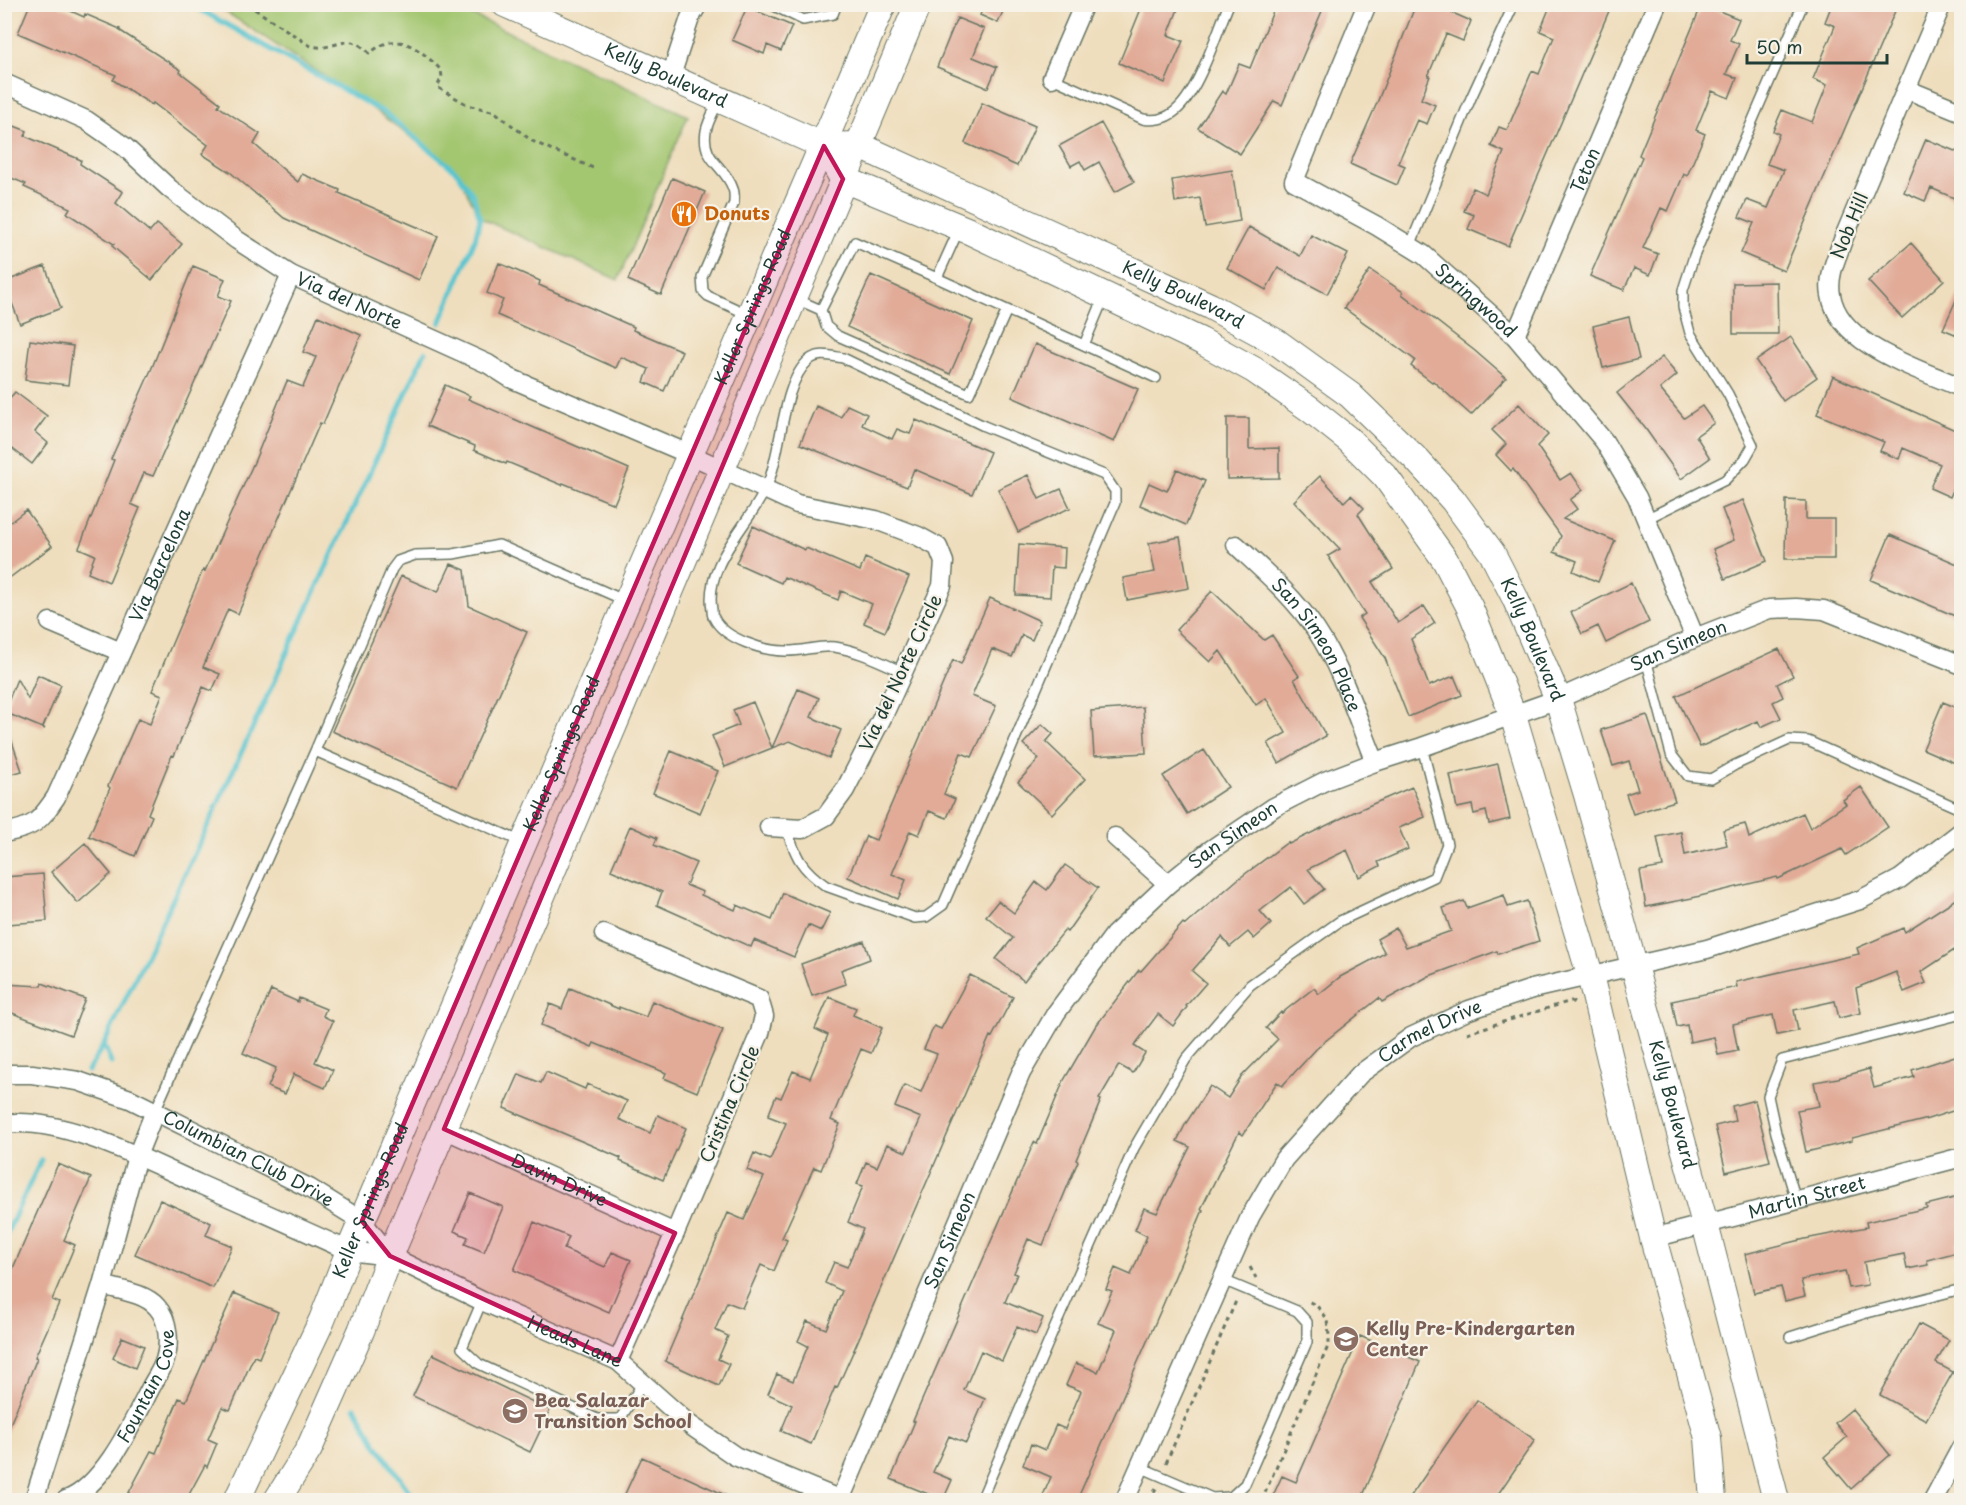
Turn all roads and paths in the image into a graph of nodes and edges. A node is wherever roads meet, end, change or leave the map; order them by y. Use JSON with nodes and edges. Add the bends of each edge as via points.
{"nodes":[{"id":1,"x":247,"y":4,"type":"edge"},
{"id":2,"x":505,"y":4,"type":"edge"},
{"id":3,"x":698,"y":4,"type":"edge"},
{"id":4,"x":770,"y":4,"type":"edge"},
{"id":5,"x":837,"y":4,"type":"edge"},
{"id":6,"x":884,"y":4,"type":"edge"},
{"id":7,"x":918,"y":4,"type":"edge"},
{"id":8,"x":1084,"y":4,"type":"edge"},
{"id":9,"x":1229,"y":4,"type":"edge"},
{"id":10,"x":1367,"y":4,"type":"edge"},
{"id":11,"x":1514,"y":4,"type":"edge"},
{"id":12,"x":1657,"y":4,"type":"edge"},
{"id":13,"x":1803,"y":4,"type":"edge"},
{"id":14,"x":1942,"y":4,"type":"edge"},
{"id":15,"x":1052,"y":78,"type":"joint"},
{"id":16,"x":670,"y":79,"type":"junction"},
{"id":17,"x":4,"y":83,"type":"edge"},
{"id":18,"x":1906,"y":89,"type":"junction"},
{"id":19,"x":719,"y":100,"type":"junction"},
{"id":20,"x":1962,"y":112,"type":"edge"},
{"id":21,"x":858,"y":145,"type":"junction"},
{"id":22,"x":824,"y":146,"type":"junction"},
{"id":23,"x":593,"y":168,"type":"dead end"},
{"id":24,"x":843,"y":179,"type":"junction"},
{"id":25,"x":960,"y":227,"type":"junction"},
{"id":26,"x":1410,"y":246,"type":"junction"},
{"id":27,"x":1119,"y":264,"type":"junction"},
{"id":28,"x":291,"y":274,"type":"junction"},
{"id":29,"x":937,"y":278,"type":"junction"},
{"id":30,"x":1105,"y":295,"type":"junction"},
{"id":31,"x":794,"y":298,"type":"junction"},
{"id":32,"x":821,"y":310,"type":"junction"},
{"id":33,"x":1007,"y":310,"type":"junction"},
{"id":34,"x":751,"y":315,"type":"junction"},
{"id":35,"x":1515,"y":336,"type":"junction"},
{"id":36,"x":1083,"y":345,"type":"junction"},
{"id":37,"x":1156,"y":378,"type":"dead end"},
{"id":38,"x":1962,"y":388,"type":"edge"},
{"id":39,"x":691,"y":455,"type":"junction"},
{"id":40,"x":723,"y":470,"type":"junction"},
{"id":41,"x":765,"y":490,"type":"junction"},
{"id":42,"x":1646,"y":519,"type":"junction"},
{"id":43,"x":1236,"y":545,"type":"dead end"},
{"id":44,"x":628,"y":602,"type":"junction"},
{"id":45,"x":50,"y":622,"type":"dead end"},
{"id":46,"x":1695,"y":638,"type":"junction"},
{"id":47,"x":121,"y":652,"type":"junction"},
{"id":48,"x":1646,"y":659,"type":"junction"},
{"id":49,"x":1962,"y":665,"type":"edge"},
{"id":50,"x":903,"y":672,"type":"junction"},
{"id":51,"x":1558,"y":699,"type":"junction"},
{"id":52,"x":1514,"y":715,"type":"junction"},
{"id":53,"x":1422,"y":747,"type":"junction"},
{"id":54,"x":315,"y":751,"type":"junction"},
{"id":55,"x":1375,"y":762,"type":"junction"},
{"id":56,"x":1962,"y":810,"type":"edge"},
{"id":57,"x":777,"y":827,"type":"joint"},
{"id":58,"x":1962,"y":831,"type":"edge"},
{"id":59,"x":4,"y":833,"type":"edge"},
{"id":60,"x":1115,"y":837,"type":"dead end"},
{"id":61,"x":525,"y":843,"type":"junction"},
{"id":62,"x":558,"y":857,"type":"junction"},
{"id":63,"x":1168,"y":884,"type":"junction"},
{"id":64,"x":604,"y":934,"type":"dead end"},
{"id":65,"x":1635,"y":965,"type":"junction"},
{"id":66,"x":1590,"y":975,"type":"junction"},
{"id":67,"x":1580,"y":1009,"type":"dead end"},
{"id":68,"x":1962,"y":1014,"type":"edge"},
{"id":69,"x":1458,"y":1036,"type":"dead end"},
{"id":70,"x":4,"y":1074,"type":"edge"},
{"id":71,"x":155,"y":1111,"type":"junction"},
{"id":72,"x":4,"y":1124,"type":"edge"},
{"id":73,"x":444,"y":1129,"type":"junction"},
{"id":74,"x":137,"y":1156,"type":"junction"},
{"id":75,"x":1962,"y":1157,"type":"edge"},
{"id":76,"x":1796,"y":1200,"type":"junction"},
{"id":77,"x":362,"y":1221,"type":"junction"},
{"id":78,"x":1705,"y":1224,"type":"junction"},
{"id":79,"x":675,"y":1233,"type":"junction"},
{"id":80,"x":1653,"y":1238,"type":"junction"},
{"id":81,"x":349,"y":1251,"type":"junction"},
{"id":82,"x":390,"y":1256,"type":"junction"},
{"id":83,"x":1253,"y":1258,"type":"dead end"},
{"id":84,"x":1222,"y":1280,"type":"junction"},
{"id":85,"x":102,"y":1285,"type":"junction"},
{"id":86,"x":1242,"y":1288,"type":"junction"},
{"id":87,"x":1962,"y":1289,"type":"edge"},
{"id":88,"x":482,"y":1300,"type":"junction"},
{"id":89,"x":1791,"y":1337,"type":"dead end"},
{"id":90,"x":618,"y":1361,"type":"junction"},
{"id":91,"x":643,"y":1383,"type":"junction"},
{"id":92,"x":1962,"y":1446,"type":"edge"},
{"id":93,"x":1140,"y":1467,"type":"junction"},
{"id":94,"x":1161,"y":1476,"type":"junction"},
{"id":95,"x":34,"y":1500,"type":"edge"},
{"id":96,"x":66,"y":1500,"type":"edge"},
{"id":97,"x":237,"y":1500,"type":"edge"},
{"id":98,"x":277,"y":1500,"type":"edge"},
{"id":99,"x":840,"y":1500,"type":"edge"},
{"id":100,"x":981,"y":1500,"type":"edge"},
{"id":101,"x":1125,"y":1500,"type":"edge"},
{"id":102,"x":1150,"y":1500,"type":"edge"},
{"id":103,"x":1713,"y":1500,"type":"edge"},
{"id":104,"x":1776,"y":1500,"type":"edge"},
{"id":105,"x":1933,"y":1500,"type":"edge"}],
"edges":[{"from":1,"to":23,"type":"path","via":[[318,49],[342,42],[356,42],[369,53],[394,41],[411,47],[441,70],[437,87],[468,105],[495,112],[539,145]]},
{"from":2,"to":16,"type":"main road","name":"Kelly Boulevard"},
{"from":3,"to":16,"type":"street"},
{"from":4,"to":5,"type":"lane","via":[[803,20],[833,14]]},
{"from":6,"to":22,"type":"main road","name":"Keller Springs Road"},
{"from":7,"to":21,"type":"main road","name":"Keller Springs Road"},
{"from":8,"to":15,"type":"street"},
{"from":9,"to":15,"type":"lane","via":[[1194,87],[1173,114],[1154,121],[1143,119]]},
{"from":10,"to":26,"type":"street","name":"Springwood","via":[[1294,181]]},
{"from":11,"to":26,"type":"lane"},
{"from":12,"to":35,"type":"street","name":"Teton"},
{"from":13,"to":42,"type":"lane","via":[[1694,256],[1683,290],[1690,333],[1728,394],[1753,445],[1725,480]]},
{"from":14,"to":18,"type":"street","name":"Nob Hill"},
{"from":16,"to":19,"type":"main road","name":"Kelly Boulevard"},
{"from":17,"to":28,"type":"street","name":"Via del Norte","via":[[86,120],[125,147],[170,189],[237,240]]},
{"from":18,"to":20,"type":"street"},
{"from":18,"to":38,"type":"street","name":"Nob Hill","via":[[1844,237],[1831,274],[1830,294],[1836,312],[1855,336],[1870,347]]},
{"from":19,"to":22,"type":"main road","name":"Kelly Boulevard"},
{"from":19,"to":34,"type":"lane","via":[[706,129],[706,142],[710,158],[734,190],[734,203],[702,277],[704,291]]},
{"from":21,"to":22,"type":"main road","name":"Kelly Boulevard"},
{"from":21,"to":24,"type":"main road","name":"Keller Springs Road"},
{"from":21,"to":27,"type":"main road","name":"Kelly Boulevard"},
{"from":22,"to":24,"type":"main road"},
{"from":22,"to":34,"type":"main road","name":"Keller Springs Road"},
{"from":24,"to":25,"type":"main road","name":"Kelly Boulevard"},
{"from":24,"to":31,"type":"main road","name":"Keller Springs Road"},
{"from":25,"to":29,"type":"lane"},
{"from":25,"to":30,"type":"main road","name":"Kelly Boulevard"},
{"from":26,"to":35,"type":"street","name":"Springwood","via":[[1461,285]]},
{"from":27,"to":30,"type":"main road"},
{"from":27,"to":51,"type":"main road","name":"Kelly Boulevard","via":[[1278,343],[1350,395],[1416,459],[1492,553]]},
{"from":28,"to":39,"type":"street","name":"Via del Norte","via":[[488,364],[510,378]]},
{"from":28,"to":47,"type":"street","name":"Via Barcelona"},
{"from":29,"to":32,"type":"lane","via":[[855,242]]},
{"from":29,"to":33,"type":"lane"},
{"from":30,"to":36,"type":"lane"},
{"from":30,"to":52,"type":"main road","name":"Kelly Boulevard","via":[[1254,370],[1349,440],[1385,476],[1445,560],[1470,608]]},
{"from":31,"to":32,"type":"lane"},
{"from":31,"to":40,"type":"main road","name":"Keller Springs Road"},
{"from":32,"to":33,"type":"lane","via":[[826,326],[838,336],[969,394]]},
{"from":33,"to":36,"type":"lane"},
{"from":34,"to":39,"type":"main road","name":"Keller Springs Road"},
{"from":35,"to":42,"type":"street","name":"Springwood","via":[[1604,441]]},
{"from":36,"to":37,"type":"lane"},
{"from":39,"to":40,"type":"street","name":"Via del Norte"},
{"from":39,"to":44,"type":"main road","name":"Keller Springs Road"},
{"from":40,"to":41,"type":"street","name":"Via del Norte Circle"},
{"from":40,"to":62,"type":"main road","name":"Keller Springs Road"},
{"from":41,"to":50,"type":"street","name":"Via del Norte Circle","via":[[797,504],[876,520],[938,547],[944,562],[942,586]]},
{"from":41,"to":50,"type":"lane","via":[[713,580],[714,619],[732,636],[761,649],[833,647],[856,652]]},
{"from":41,"to":57,"type":"lane","via":[[790,394],[804,366],[820,354],[843,358],[984,426],[1104,475],[1115,491],[1115,503],[943,905],[926,917],[915,918],[826,886],[797,859]]},
{"from":42,"to":46,"type":"street","name":"Springwood"},
{"from":43,"to":55,"type":"street","name":"San Simeon Place","via":[[1289,595],[1316,631],[1336,668]]},
{"from":44,"to":54,"type":"lane","via":[[499,545],[453,554],[415,555],[398,561]]},
{"from":44,"to":61,"type":"main road","name":"Keller Springs Road"},
{"from":45,"to":47,"type":"street"},
{"from":46,"to":48,"type":"street","name":"San Simeon"},
{"from":46,"to":49,"type":"street","name":"San Simeon","via":[[1769,609],[1824,610]]},
{"from":47,"to":59,"type":"street","name":"Via Barcelona","via":[[56,797],[30,827]]},
{"from":48,"to":51,"type":"street","name":"San Simeon"},
{"from":48,"to":56,"type":"lane","via":[[1671,754],[1688,776],[1711,779],[1789,740],[1808,741]]},
{"from":50,"to":57,"type":"street","name":"Via del Norte Circle","via":[[845,790],[826,816],[802,829]]},
{"from":51,"to":52,"type":"street","name":"San Simeon"},
{"from":51,"to":65,"type":"main road","name":"Kelly Boulevard"},
{"from":52,"to":53,"type":"street","name":"San Simeon"},
{"from":52,"to":66,"type":"main road","name":"Kelly Boulevard"},
{"from":53,"to":55,"type":"street","name":"San Simeon"},
{"from":53,"to":100,"type":"lane","via":[[1447,844],[1434,877],[1340,921],[1250,985],[1186,1059],[1134,1148]]},
{"from":54,"to":61,"type":"lane"},
{"from":54,"to":71,"type":"lane"},
{"from":55,"to":63,"type":"street","name":"San Simeon","via":[[1274,807]]},
{"from":58,"to":65,"type":"street","name":"Carmel Drive","via":[[1900,879],[1860,900],[1707,949]]},
{"from":60,"to":63,"type":"street"},
{"from":61,"to":62,"type":"main road"},
{"from":61,"to":77,"type":"main road","name":"Keller Springs Road"},
{"from":62,"to":73,"type":"main road","name":"Keller Springs Road"},
{"from":63,"to":99,"type":"street","name":"San Simeon","via":[[1114,935],[1056,1013],[1021,1073]]},
{"from":64,"to":79,"type":"street","name":"Cristina Circle","via":[[759,999],[764,1016]]},
{"from":65,"to":66,"type":"street","name":"Carmel Drive"},
{"from":65,"to":78,"type":"main road","name":"Kelly Boulevard"},
{"from":66,"to":80,"type":"main road","name":"Kelly Boulevard"},
{"from":66,"to":84,"type":"street","name":"Carmel Drive","via":[[1469,1010],[1411,1037],[1360,1074],[1284,1159],[1250,1216]]},
{"from":67,"to":69,"type":"path","via":[[1571,1001]]},
{"from":68,"to":76,"type":"lane","via":[[1782,1060],[1768,1096]]},
{"from":70,"to":71,"type":"street","name":"Columbian Club Drive","via":[[78,1081]]},
{"from":71,"to":74,"type":"street"},
{"from":71,"to":77,"type":"street","name":"Columbian Club Drive","via":[[309,1188]]},
{"from":72,"to":74,"type":"street","name":"Columbian Club Drive","via":[[21,1122],[54,1127]]},
{"from":73,"to":79,"type":"street","name":"Davin Drive"},
{"from":73,"to":82,"type":"main road","name":"Keller Springs Road"},
{"from":74,"to":81,"type":"street","name":"Columbian Club Drive"},
{"from":74,"to":85,"type":"street"},
{"from":75,"to":76,"type":"street","name":"Martin Street"},
{"from":76,"to":78,"type":"street","name":"Martin Street"},
{"from":77,"to":81,"type":"main road","name":"Keller Springs Road"},
{"from":77,"to":82,"type":"street","name":"Columbian Club Drive"},
{"from":78,"to":80,"type":"street","name":"Martin Street"},
{"from":78,"to":104,"type":"main road","name":"Kelly Boulevard"},
{"from":79,"to":90,"type":"street","name":"Cristina Circle"},
{"from":80,"to":103,"type":"main road","name":"Kelly Boulevard","via":[[1708,1438]]},
{"from":81,"to":82,"type":"street","name":"Columbian Club Drive"},
{"from":81,"to":97,"type":"main road","name":"Keller Springs Road","via":[[322,1320]]},
{"from":82,"to":88,"type":"street","name":"Heads Lane"},
{"from":82,"to":98,"type":"main road","name":"Keller Springs Road","via":[[309,1449]]},
{"from":83,"to":86,"type":"path"},
{"from":84,"to":86,"type":"lane"},
{"from":84,"to":93,"type":"street","name":"Carmel Drive"},
{"from":85,"to":95,"type":"street"},
{"from":85,"to":96,"type":"street","name":"Fountain Cove","via":[[146,1299],[158,1307],[168,1339],[165,1360],[114,1453],[77,1496]]},
{"from":86,"to":94,"type":"path"},
{"from":86,"to":94,"type":"lane","via":[[1297,1311],[1307,1322],[1307,1342],[1245,1484],[1231,1497],[1212,1498]]},
{"from":87,"to":89,"type":"lane"},
{"from":88,"to":90,"type":"street","name":"Heads Lane"},
{"from":88,"to":91,"type":"lane","via":[[462,1348],[479,1364],[597,1419],[620,1419]]},
{"from":90,"to":91,"type":"street","name":"Heads Lane"},
{"from":91,"to":99,"type":"street","name":"Heads Lane","via":[[690,1425],[735,1456]]},
{"from":92,"to":105,"type":"street"},
{"from":93,"to":94,"type":"lane"},
{"from":93,"to":101,"type":"street","name":"Carmel Drive"},
{"from":94,"to":102,"type":"path"}]}
